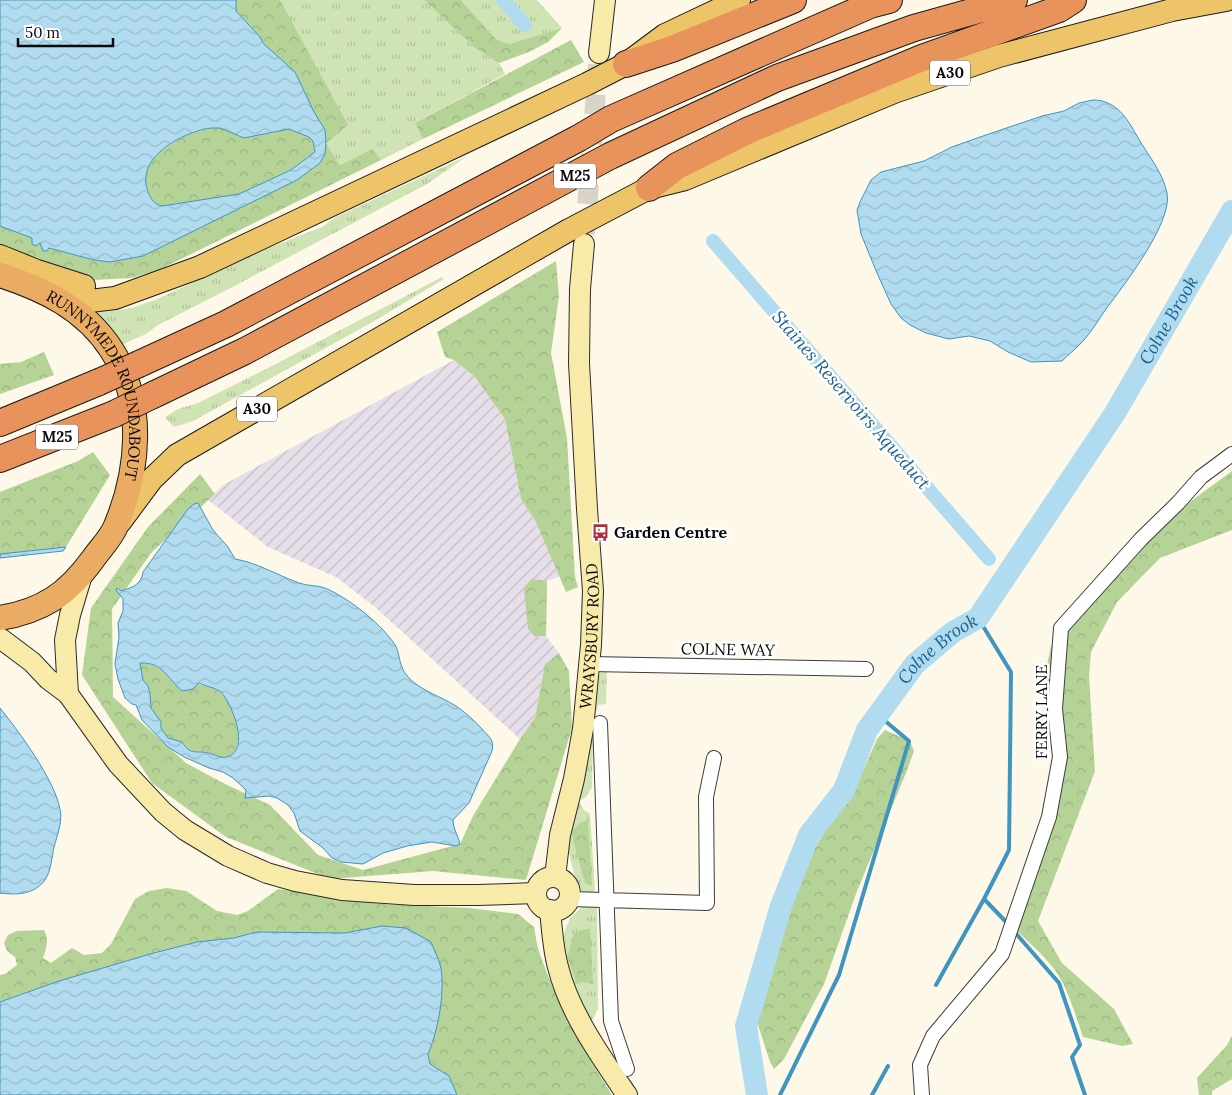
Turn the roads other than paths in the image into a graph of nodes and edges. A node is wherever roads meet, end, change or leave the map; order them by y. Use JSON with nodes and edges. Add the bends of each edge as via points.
{"nodes":[{"id":1,"x":605,"y":0,"type":"edge"},
{"id":2,"x":740,"y":0,"type":"edge"},
{"id":3,"x":793,"y":0,"type":"edge"},
{"id":4,"x":889,"y":0,"type":"edge"},
{"id":5,"x":1014,"y":0,"type":"edge"},
{"id":6,"x":1073,"y":0,"type":"edge"},
{"id":7,"x":1226,"y":0,"type":"edge"},
{"id":8,"x":599,"y":53,"type":"tunnel mouth"},
{"id":9,"x":626,"y":64,"type":"junction"},
{"id":10,"x":649,"y":188,"type":"junction"},
{"id":11,"x":584,"y":244,"type":"tunnel mouth"},
{"id":12,"x":0,"y":256,"type":"edge"},
{"id":13,"x":0,"y":275,"type":"edge"},
{"id":14,"x":150,"y":286,"type":"junction"},
{"id":15,"x":45,"y":291,"type":"junction"},
{"id":16,"x":0,"y":423,"type":"edge"},
{"id":17,"x":1232,"y":454,"type":"edge"},
{"id":18,"x":0,"y":459,"type":"edge"},
{"id":19,"x":114,"y":530,"type":"junction"},
{"id":20,"x":82,"y":575,"type":"junction"},
{"id":21,"x":0,"y":618,"type":"edge"},
{"id":22,"x":0,"y":638,"type":"edge"},
{"id":23,"x":590,"y":664,"type":"junction"},
{"id":24,"x":866,"y":669,"type":"dead end"},
{"id":25,"x":68,"y":694,"type":"junction"},
{"id":26,"x":600,"y":723,"type":"dead end"},
{"id":27,"x":714,"y":758,"type":"dead end"},
{"id":28,"x":555,"y":877,"type":"junction"},
{"id":29,"x":536,"y":893,"type":"junction"},
{"id":30,"x":569,"y":899,"type":"junction"},
{"id":31,"x":607,"y":901,"type":"junction"},
{"id":32,"x":550,"y":910,"type":"junction"},
{"id":33,"x":627,"y":1069,"type":"dead end"},
{"id":34,"x":627,"y":1095,"type":"edge"},
{"id":35,"x":922,"y":1095,"type":"edge"}],
"edges":[{"from":1,"to":8,"type":"main road"},
{"from":2,"to":9,"type":"main road","via":[[665,36]]},
{"from":3,"to":9,"type":"highway"},
{"from":4,"to":16,"type":"highway","number":"M25","bridge":true,"via":[[870,5],[612,119],[226,324],[100,382]]},
{"from":5,"to":18,"type":"highway","number":"M25","bridge":true,"via":[[914,28],[777,78],[610,156],[245,351],[114,414]]},
{"from":6,"to":10,"type":"highway","via":[[1059,9],[922,58],[747,131],[677,166]]},
{"from":7,"to":10,"type":"main road","number":"A30","via":[[1172,10],[999,56],[894,92],[685,179]]},
{"from":9,"to":14,"type":"main road","via":[[200,267]]},
{"from":10,"to":19,"type":"main road","number":"A30","via":[[569,230],[177,455],[152,479]]},
{"from":11,"to":23,"type":"main road","name":"WRAYSBURY ROAD","via":[[579,363],[593,591]]},
{"from":12,"to":14,"type":"main road","via":[[87,287],[114,290]]},
{"from":13,"to":15,"type":"highway","name":"RUNNYMEDE ROUNDABOUT"},
{"from":14,"to":15,"type":"main road","via":[[115,298],[90,301]]},
{"from":15,"to":19,"type":"highway","name":"RUNNYMEDE ROUNDABOUT","via":[[95,328],[112,351],[129,389],[133,405],[135,458]]},
{"from":17,"to":35,"type":"street","name":"FERRY LANE","via":[[1201,477],[1061,628],[1055,709],[1060,756],[1049,817],[1002,954],[933,1036],[920,1065]]},
{"from":19,"to":20,"type":"highway","name":"RUNNYMEDE ROUNDABOUT"},
{"from":20,"to":21,"type":"highway","name":"RUNNYMEDE ROUNDABOUT","via":[[54,599],[27,612]]},
{"from":20,"to":25,"type":"main road","via":[[66,640]]},
{"from":22,"to":25,"type":"main road"},
{"from":23,"to":24,"type":"street","name":"COLNE WAY"},
{"from":23,"to":28,"type":"main road","name":"WRAYSBURY ROAD","via":[[583,729],[560,835]]},
{"from":25,"to":29,"type":"main road","via":[[118,764],[163,812],[185,830],[251,866],[342,890],[423,895]]},
{"from":26,"to":31,"type":"street","name":"WRAYSBURY ROAD"},
{"from":27,"to":31,"type":"street","via":[[706,797],[707,902]]},
{"from":28,"to":29,"type":"main road","via":[[540,882]]},
{"from":28,"to":30,"type":"main road","via":[[565,882]]},
{"from":29,"to":32,"type":"main road","via":[[539,904]]},
{"from":30,"to":31,"type":"street"},
{"from":30,"to":32,"type":"main road","via":[[561,908]]},
{"from":31,"to":33,"type":"street","name":"WRAYSBURY ROAD","via":[[611,1021]]},
{"from":32,"to":34,"type":"main road","via":[[558,967],[570,1000]]}]}
